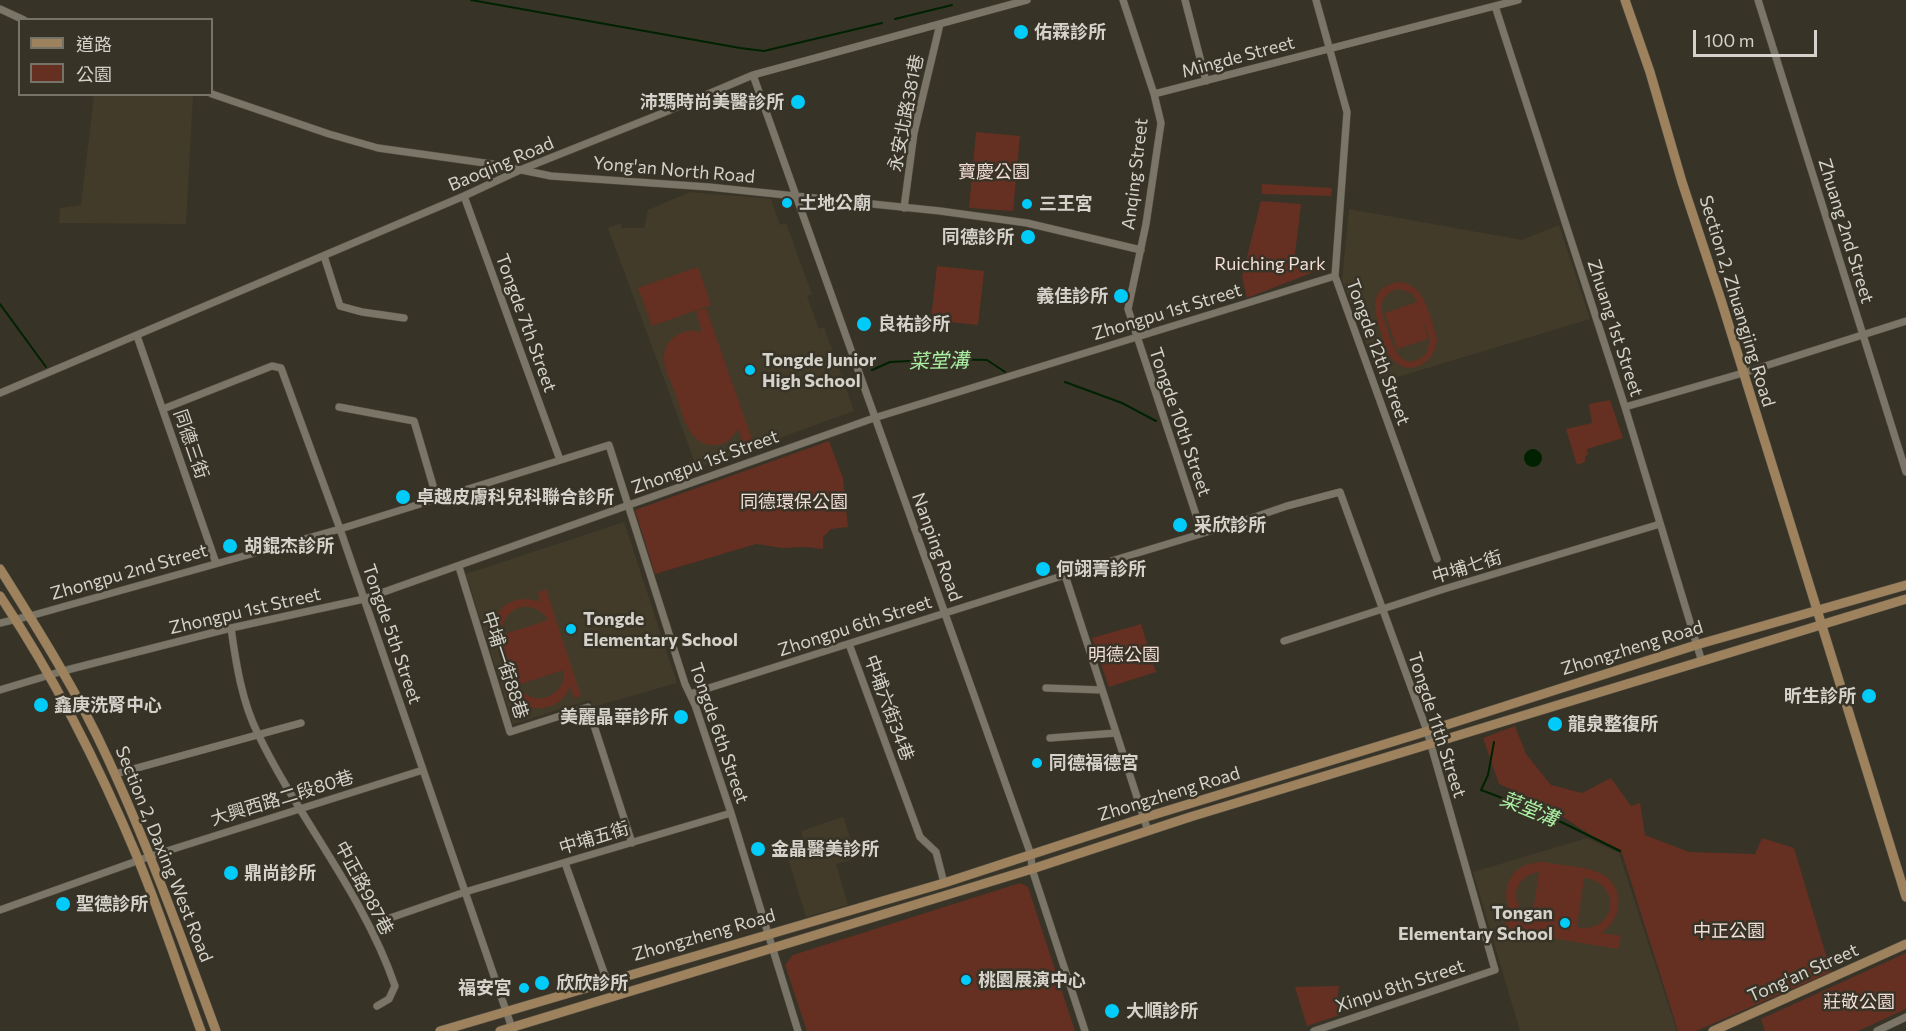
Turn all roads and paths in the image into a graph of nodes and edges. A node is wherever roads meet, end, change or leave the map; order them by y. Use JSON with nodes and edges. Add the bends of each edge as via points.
{"nodes":[{"id":1,"x":1027,"y":0,"type":"edge"},
{"id":2,"x":1123,"y":0,"type":"edge"},
{"id":3,"x":1185,"y":0,"type":"edge"},
{"id":4,"x":1316,"y":0,"type":"edge"},
{"id":5,"x":1518,"y":0,"type":"edge"},
{"id":6,"x":1625,"y":0,"type":"edge"},
{"id":7,"x":1758,"y":0,"type":"edge"},
{"id":8,"x":1495,"y":6,"type":"junction"},
{"id":9,"x":0,"y":9,"type":"edge"},
{"id":10,"x":20,"y":18,"type":"edge"},
{"id":11,"x":940,"y":24,"type":"junction"},
{"id":12,"x":1329,"y":48,"type":"junction"},
{"id":13,"x":753,"y":75,"type":"junction"},
{"id":14,"x":1206,"y":81,"type":"junction"},
{"id":15,"x":213,"y":94,"type":"edge"},
{"id":16,"x":1154,"y":94,"type":"junction"},
{"id":17,"x":520,"y":170,"type":"junction"},
{"id":18,"x":464,"y":196,"type":"junction"},
{"id":19,"x":795,"y":196,"type":"junction"},
{"id":20,"x":904,"y":208,"type":"junction"},
{"id":21,"x":1141,"y":250,"type":"junction"},
{"id":22,"x":324,"y":256,"type":"junction"},
{"id":23,"x":1335,"y":276,"type":"junction"},
{"id":24,"x":404,"y":318,"type":"dead end"},
{"id":25,"x":1906,"y":321,"type":"edge"},
{"id":26,"x":1863,"y":335,"type":"junction"},
{"id":27,"x":136,"y":336,"type":"junction"},
{"id":28,"x":1136,"y":337,"type":"junction"},
{"id":29,"x":1743,"y":373,"type":"junction"},
{"id":30,"x":0,"y":393,"type":"edge"},
{"id":31,"x":339,"y":407,"type":"dead end"},
{"id":32,"x":1625,"y":407,"type":"junction"},
{"id":33,"x":163,"y":409,"type":"junction"},
{"id":34,"x":874,"y":418,"type":"junction"},
{"id":35,"x":609,"y":445,"type":"joint"},
{"id":36,"x":560,"y":460,"type":"junction"},
{"id":37,"x":1906,"y":472,"type":"edge"},
{"id":38,"x":1340,"y":492,"type":"joint"},
{"id":39,"x":437,"y":499,"type":"junction"},
{"id":40,"x":628,"y":505,"type":"junction"},
{"id":41,"x":1659,"y":524,"type":"junction"},
{"id":42,"x":340,"y":528,"type":"junction"},
{"id":43,"x":1202,"y":533,"type":"junction"},
{"id":44,"x":1437,"y":560,"type":"dead end"},
{"id":45,"x":216,"y":563,"type":"junction"},
{"id":46,"x":459,"y":567,"type":"junction"},
{"id":47,"x":0,"y":569,"type":"edge"},
{"id":48,"x":1065,"y":575,"type":"junction"},
{"id":49,"x":1906,"y":585,"type":"edge"},
{"id":50,"x":0,"y":596,"type":"edge"},
{"id":51,"x":364,"y":599,"type":"junction"},
{"id":52,"x":1906,"y":599,"type":"edge"},
{"id":53,"x":1381,"y":609,"type":"junction"},
{"id":54,"x":1816,"y":611,"type":"junction"},
{"id":55,"x":944,"y":613,"type":"junction"},
{"id":56,"x":30,"y":616,"type":"junction"},
{"id":57,"x":15,"y":619,"type":"junction"},
{"id":58,"x":0,"y":623,"type":"edge"},
{"id":59,"x":1821,"y":626,"type":"junction"},
{"id":60,"x":231,"y":628,"type":"junction"},
{"id":61,"x":1284,"y":641,"type":"dead end"},
{"id":62,"x":849,"y":644,"type":"junction"},
{"id":63,"x":1696,"y":645,"type":"junction"},
{"id":64,"x":1702,"y":662,"type":"junction"},
{"id":65,"x":63,"y":671,"type":"junction"},
{"id":66,"x":48,"y":676,"type":"junction"},
{"id":67,"x":1046,"y":688,"type":"dead end"},
{"id":68,"x":0,"y":690,"type":"edge"},
{"id":69,"x":1102,"y":690,"type":"junction"},
{"id":70,"x":690,"y":694,"type":"junction"},
{"id":71,"x":301,"y":723,"type":"dead end"},
{"id":72,"x":1427,"y":731,"type":"junction"},
{"id":73,"x":1116,"y":733,"type":"junction"},
{"id":74,"x":258,"y":735,"type":"junction"},
{"id":75,"x":1050,"y":738,"type":"dead end"},
{"id":76,"x":1430,"y":745,"type":"junction"},
{"id":77,"x":423,"y":770,"type":"junction"},
{"id":78,"x":115,"y":774,"type":"junction"},
{"id":79,"x":301,"y":808,"type":"junction"},
{"id":80,"x":731,"y":813,"type":"junction"},
{"id":81,"x":1143,"y":818,"type":"junction"},
{"id":82,"x":1148,"y":831,"type":"junction"},
{"id":83,"x":632,"y":843,"type":"junction"},
{"id":84,"x":1031,"y":855,"type":"junction"},
{"id":85,"x":151,"y":856,"type":"junction"},
{"id":86,"x":138,"y":860,"type":"junction"},
{"id":87,"x":565,"y":863,"type":"junction"},
{"id":88,"x":1032,"y":868,"type":"junction"},
{"id":89,"x":944,"y":883,"type":"junction"},
{"id":90,"x":465,"y":892,"type":"junction"},
{"id":91,"x":1906,"y":897,"type":"edge"},
{"id":92,"x":0,"y":910,"type":"edge"},
{"id":93,"x":390,"y":918,"type":"dead end"},
{"id":94,"x":769,"y":933,"type":"junction"},
{"id":95,"x":1906,"y":944,"type":"edge"},
{"id":96,"x":772,"y":946,"type":"junction"},
{"id":97,"x":1495,"y":970,"type":"joint"},
{"id":98,"x":607,"y":981,"type":"junction"},
{"id":99,"x":377,"y":1006,"type":"dead end"},
{"id":100,"x":507,"y":1011,"type":"junction"},
{"id":101,"x":1906,"y":1017,"type":"edge"},
{"id":102,"x":513,"y":1029,"type":"edge"},
{"id":103,"x":201,"y":1031,"type":"edge"},
{"id":104,"x":216,"y":1031,"type":"edge"},
{"id":105,"x":440,"y":1031,"type":"edge"},
{"id":106,"x":500,"y":1031,"type":"edge"},
{"id":107,"x":798,"y":1031,"type":"edge"},
{"id":108,"x":1085,"y":1031,"type":"edge"},
{"id":109,"x":1314,"y":1031,"type":"edge"},
{"id":110,"x":1713,"y":1031,"type":"edge"},
{"id":111,"x":1878,"y":1031,"type":"edge"}],
"edges":[{"from":1,"to":11,"type":"street","name":"Baoqing Road"},
{"from":2,"to":16,"type":"street","name":"Anqing Street"},
{"from":3,"to":14,"type":"street"},
{"from":4,"to":12,"type":"street","name":"Tongde 12th Street"},
{"from":5,"to":8,"type":"street","name":"Mingde Street"},
{"from":6,"to":29,"type":"street","name":"Section 2, Zhuangjing Road"},
{"from":7,"to":26,"type":"street","name":"Zhuang 2nd Street"},
{"from":8,"to":12,"type":"street","name":"Mingde Street"},
{"from":8,"to":32,"type":"street","name":"Zhuang 1st Street"},
{"from":9,"to":10,"type":"street"},
{"from":11,"to":13,"type":"street","name":"Baoqing Road"},
{"from":11,"to":20,"type":"street","name":"永安北路381巷","via":[[914,133]]},
{"from":12,"to":14,"type":"street","name":"Mingde Street"},
{"from":12,"to":23,"type":"street","name":"Tongde 12th Street","via":[[1347,112]]},
{"from":13,"to":17,"type":"street","name":"Baoqing Road"},
{"from":13,"to":19,"type":"street","name":"Nanping Road"},
{"from":14,"to":16,"type":"street","name":"Mingde Street"},
{"from":15,"to":17,"type":"street","name":"Yong'an North Road","via":[[378,148]]},
{"from":16,"to":21,"type":"street","name":"Anqing Street","via":[[1161,123]]},
{"from":17,"to":18,"type":"street","name":"Baoqing Road"},
{"from":17,"to":19,"type":"street","name":"Yong'an North Road","via":[[550,176]]},
{"from":18,"to":22,"type":"street","name":"Baoqing Road"},
{"from":18,"to":36,"type":"street","name":"Tongde 7th Street"},
{"from":19,"to":20,"type":"street","name":"Yong'an North Road"},
{"from":19,"to":34,"type":"street","name":"Nanping Road"},
{"from":20,"to":21,"type":"street","name":"Yong'an North Road","via":[[1028,223]]},
{"from":21,"to":28,"type":"street","name":"Tongde 10th Street","via":[[1128,309]]},
{"from":22,"to":24,"type":"street","via":[[340,306]]},
{"from":22,"to":27,"type":"street","name":"Baoqing Road"},
{"from":23,"to":28,"type":"street","name":"Zhongpu 1st Street"},
{"from":23,"to":44,"type":"street","name":"Tongde 12th Street"},
{"from":25,"to":26,"type":"street"},
{"from":26,"to":29,"type":"street"},
{"from":26,"to":37,"type":"street","name":"Zhuang 2nd Street"},
{"from":27,"to":30,"type":"street","name":"Baoqing Road"},
{"from":27,"to":33,"type":"street","name":"同德三街"},
{"from":28,"to":34,"type":"street","name":"Zhongpu 1st Street"},
{"from":28,"to":43,"type":"street","name":"Tongde 10th Street"},
{"from":29,"to":32,"type":"street"},
{"from":29,"to":54,"type":"street","name":"Section 2, Zhuangjing Road"},
{"from":31,"to":39,"type":"street","via":[[414,421]]},
{"from":32,"to":41,"type":"street","name":"Zhuang 1st Street"},
{"from":33,"to":42,"type":"street","name":"Tongde 5th Street","via":[[272,366],[280,368]]},
{"from":33,"to":45,"type":"street","name":"同德三街"},
{"from":34,"to":40,"type":"street","name":"Zhongpu 1st Street"},
{"from":34,"to":55,"type":"street","name":"Nanping Road"},
{"from":35,"to":36,"type":"street","name":"Zhongpu 2nd Street"},
{"from":35,"to":40,"type":"street","name":"Tongde 6th Street"},
{"from":36,"to":39,"type":"street","name":"Zhongpu 2nd Street"},
{"from":38,"to":43,"type":"street","name":"Zhongpu 6th Street"},
{"from":38,"to":53,"type":"street","name":"Tongde 11th Street"},
{"from":39,"to":42,"type":"street","name":"Zhongpu 2nd Street"},
{"from":40,"to":46,"type":"street","name":"Zhongpu 1st Street"},
{"from":40,"to":70,"type":"street","name":"Tongde 6th Street"},
{"from":41,"to":53,"type":"street","name":"中埔七街"},
{"from":41,"to":63,"type":"street","name":"Zhuang 1st Street"},
{"from":42,"to":45,"type":"street","name":"Zhongpu 2nd Street"},
{"from":42,"to":51,"type":"street","name":"Tongde 5th Street"},
{"from":43,"to":48,"type":"street","name":"Zhongpu 6th Street"},
{"from":45,"to":56,"type":"street","name":"Zhongpu 2nd Street"},
{"from":46,"to":51,"type":"street","name":"Zhongpu 1st Street"},
{"from":46,"to":83,"type":"street","name":"中埔一街88巷","via":[[510,732],[588,707]]},
{"from":47,"to":56,"type":"street","name":"Section 2, Daxing West Road"},
{"from":48,"to":55,"type":"street","name":"Zhongpu 6th Street"},
{"from":48,"to":69,"type":"street"},
{"from":49,"to":54,"type":"street","name":"Zhongzheng Road"},
{"from":50,"to":57,"type":"street","name":"Section 2, Daxing West Road"},
{"from":51,"to":60,"type":"street","name":"Zhongpu 1st Street"},
{"from":51,"to":77,"type":"street","name":"Tongde 5th Street"},
{"from":52,"to":59,"type":"street","name":"Zhongzheng Road"},
{"from":53,"to":61,"type":"street","name":"中埔七街"},
{"from":53,"to":72,"type":"street","name":"Tongde 11th Street"},
{"from":54,"to":59,"type":"street","name":"Section 2, Zhuangjing Road"},
{"from":54,"to":63,"type":"street","name":"Zhongzheng Road"},
{"from":55,"to":62,"type":"street","name":"Zhongpu 6th Street"},
{"from":55,"to":84,"type":"street","name":"Nanping Road"},
{"from":56,"to":57,"type":"street","name":"Zhongpu 2nd Street"},
{"from":56,"to":65,"type":"street","name":"Section 2, Daxing West Road"},
{"from":57,"to":58,"type":"street","name":"Zhongpu 2nd Street"},
{"from":57,"to":66,"type":"street","name":"Section 2, Daxing West Road"},
{"from":59,"to":64,"type":"street","name":"Zhongzheng Road"},
{"from":59,"to":91,"type":"street","name":"Section 2, Zhuangjing Road"},
{"from":60,"to":65,"type":"street","name":"Zhongpu 1st Street"},
{"from":60,"to":74,"type":"street","name":"中正路987巷","via":[[238,674]]},
{"from":62,"to":70,"type":"street","name":"Zhongpu 6th Street"},
{"from":62,"to":89,"type":"street","name":"中埔六街34巷","via":[[920,837],[936,852]]},
{"from":63,"to":64,"type":"street","name":"Zhuang 1st Street"},
{"from":63,"to":72,"type":"street","name":"Zhongzheng Road"},
{"from":64,"to":76,"type":"street","name":"Zhongzheng Road"},
{"from":65,"to":66,"type":"street","name":"Zhongpu 1st Street"},
{"from":65,"to":78,"type":"street","name":"Section 2, Daxing West Road"},
{"from":66,"to":68,"type":"street","name":"Zhongpu 1st Street"},
{"from":66,"to":86,"type":"street","name":"Section 2, Daxing West Road"},
{"from":67,"to":69,"type":"street"},
{"from":69,"to":73,"type":"street"},
{"from":70,"to":80,"type":"street","name":"Tongde 6th Street"},
{"from":71,"to":74,"type":"street"},
{"from":72,"to":76,"type":"street","name":"Tongde 11th Street"},
{"from":72,"to":81,"type":"street","name":"Zhongzheng Road"},
{"from":73,"to":75,"type":"street"},
{"from":73,"to":81,"type":"street"},
{"from":74,"to":78,"type":"street"},
{"from":74,"to":79,"type":"street","name":"中正路987巷"},
{"from":76,"to":82,"type":"street","name":"Zhongzheng Road"},
{"from":76,"to":97,"type":"street","name":"Tongde 11th Street"},
{"from":77,"to":79,"type":"street","name":"大興西路二段80巷"},
{"from":77,"to":90,"type":"street","name":"Tongde 5th Street"},
{"from":78,"to":85,"type":"street","name":"Section 2, Daxing West Road"},
{"from":79,"to":85,"type":"street","name":"大興西路二段80巷"},
{"from":79,"to":99,"type":"street","name":"中正路987巷","via":[[355,896],[390,971],[395,986],[389,999]]},
{"from":80,"to":83,"type":"street","name":"中埔五街"},
{"from":80,"to":94,"type":"street","name":"Tongde 6th Street"},
{"from":81,"to":82,"type":"street"},
{"from":81,"to":84,"type":"street","name":"Zhongzheng Road"},
{"from":82,"to":88,"type":"street","name":"Zhongzheng Road"},
{"from":83,"to":87,"type":"street","name":"中埔五街"},
{"from":84,"to":88,"type":"street","name":"Nanping Road"},
{"from":84,"to":89,"type":"street","name":"Zhongzheng Road"},
{"from":85,"to":86,"type":"street","name":"大興西路二段80巷"},
{"from":85,"to":104,"type":"street","name":"Section 2, Daxing West Road"},
{"from":86,"to":92,"type":"street","name":"大興西路二段80巷"},
{"from":86,"to":103,"type":"street","name":"Section 2, Daxing West Road"},
{"from":87,"to":90,"type":"street","name":"中埔五街"},
{"from":87,"to":98,"type":"street"},
{"from":88,"to":96,"type":"street","name":"Zhongzheng Road"},
{"from":88,"to":108,"type":"street","name":"Nanping Road"},
{"from":89,"to":94,"type":"street","name":"Zhongzheng Road"},
{"from":90,"to":93,"type":"street","name":"中埔五街"},
{"from":90,"to":100,"type":"street","name":"Tongde 5th Street"},
{"from":94,"to":96,"type":"street","name":"Tongde 6th Street"},
{"from":94,"to":98,"type":"street","name":"Zhongzheng Road"},
{"from":95,"to":110,"type":"street","name":"Tong'an Street"},
{"from":96,"to":102,"type":"street","name":"Zhongzheng Road"},
{"from":96,"to":107,"type":"street","name":"Tongde 6th Street"},
{"from":97,"to":109,"type":"street","name":"Xinpu 8th Street"},
{"from":98,"to":100,"type":"street","name":"Zhongzheng Road"},
{"from":100,"to":102,"type":"street","name":"Tongde 5th Street"},
{"from":100,"to":105,"type":"street","name":"Zhongzheng Road"},
{"from":101,"to":111,"type":"street"},
{"from":102,"to":106,"type":"street","name":"Zhongzheng Road"}]}
